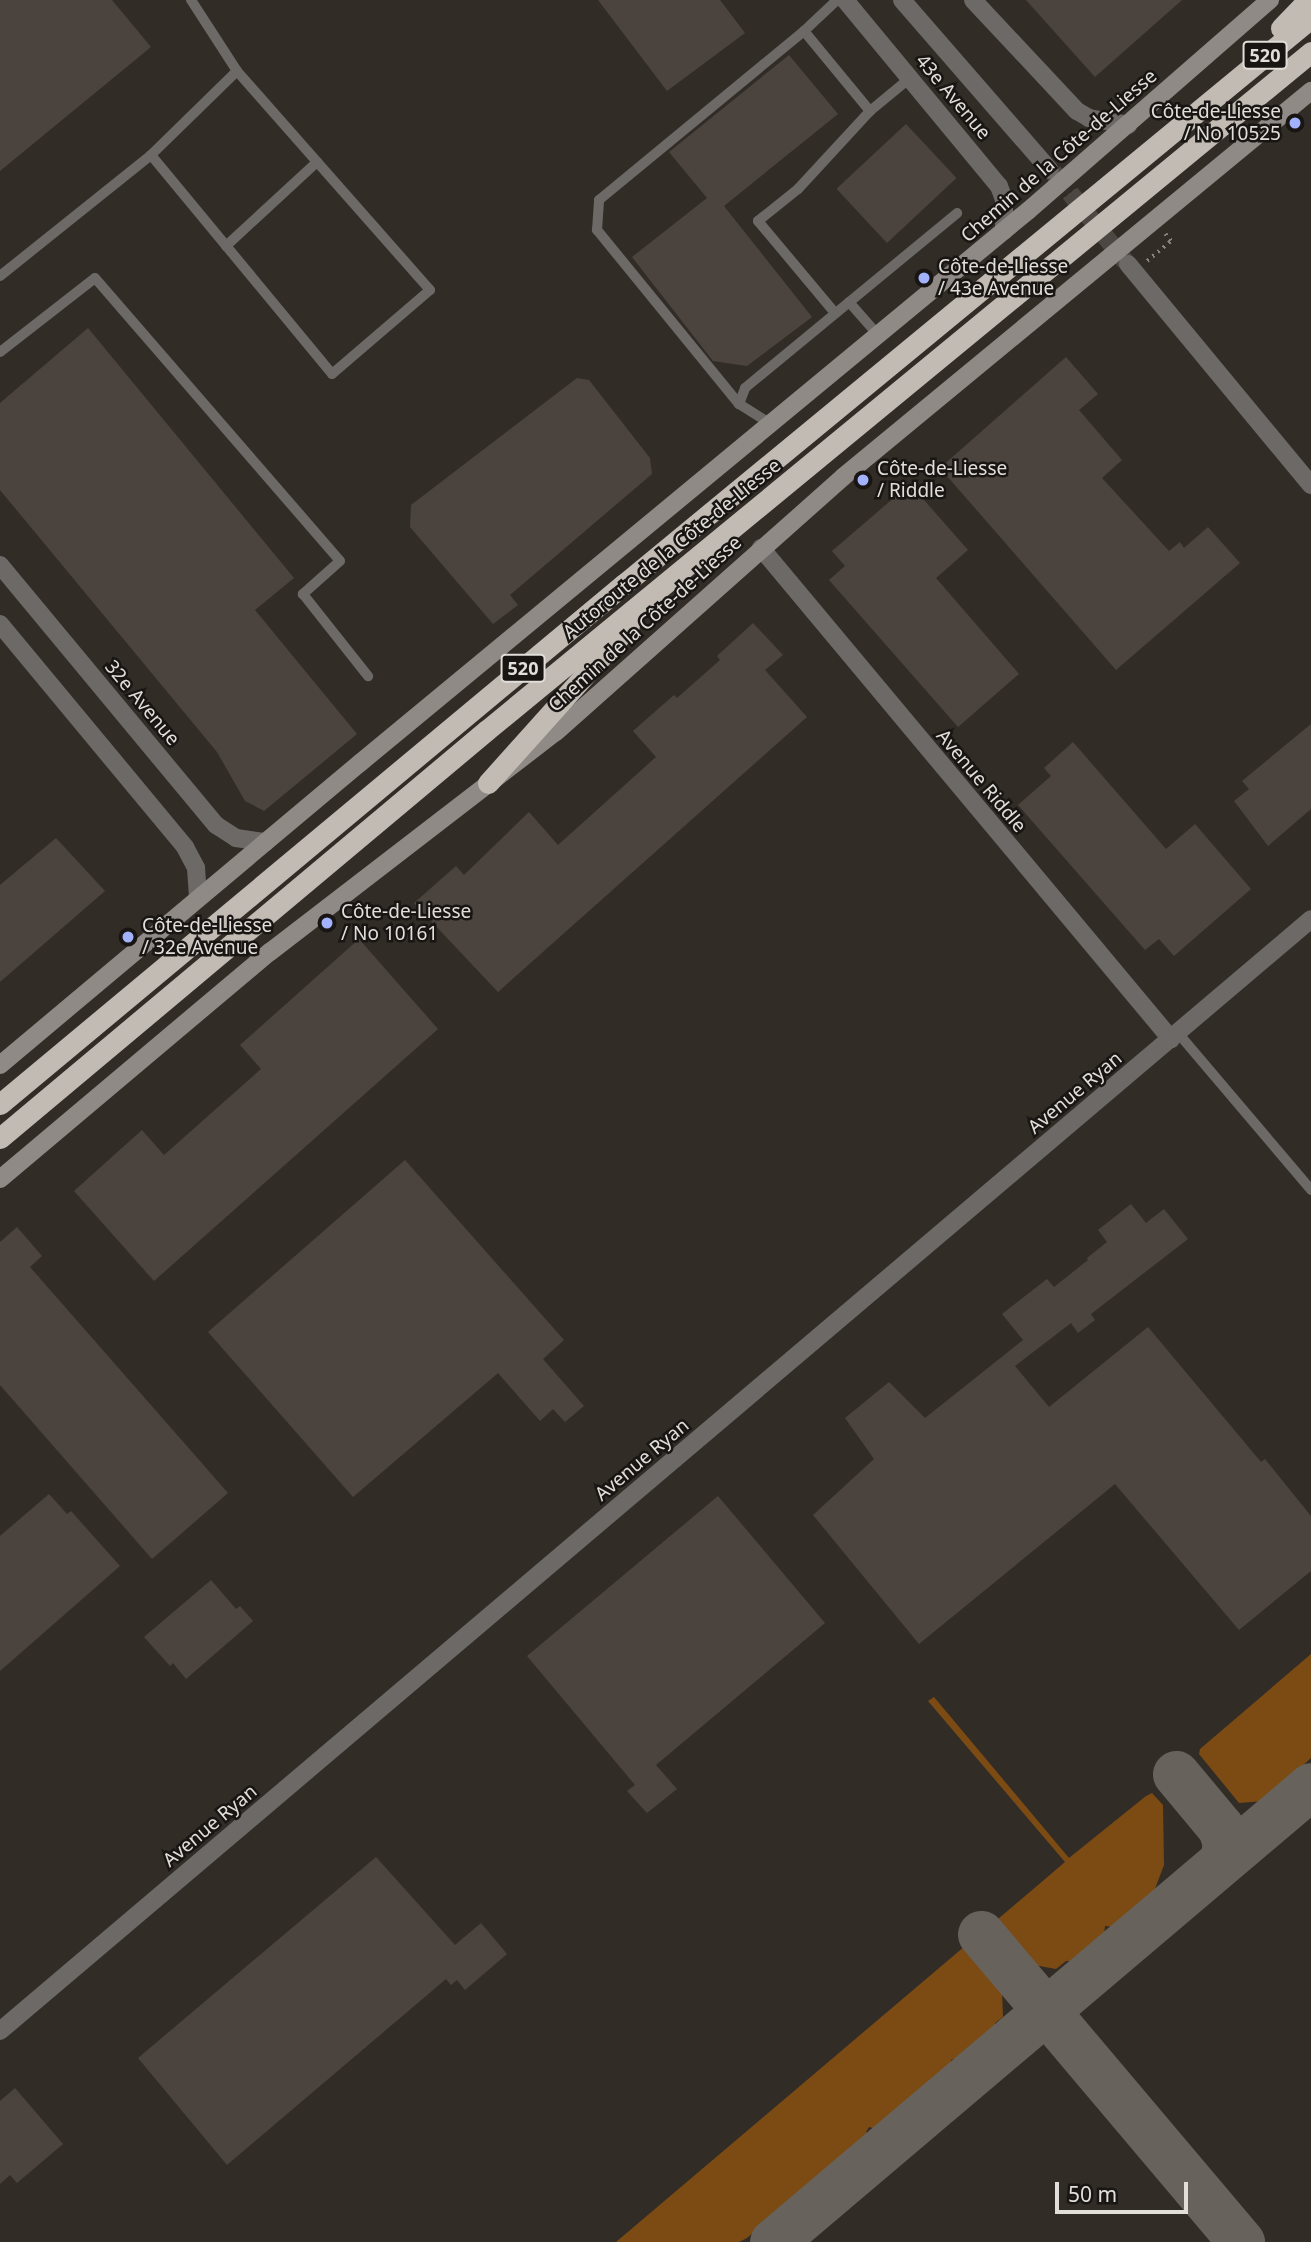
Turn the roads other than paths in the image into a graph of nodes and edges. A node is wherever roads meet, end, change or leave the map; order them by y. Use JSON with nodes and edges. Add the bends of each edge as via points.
{"nodes":[{"id":1,"x":191,"y":0,"type":"edge"},
{"id":2,"x":837,"y":0,"type":"edge"},
{"id":3,"x":845,"y":0,"type":"edge"},
{"id":4,"x":902,"y":0,"type":"edge"},
{"id":5,"x":1270,"y":0,"type":"edge"},
{"id":6,"x":1308,"y":0,"type":"edge"},
{"id":7,"x":982,"y":3,"type":"edge"},
{"id":8,"x":1311,"y":18,"type":"edge"},
{"id":9,"x":804,"y":31,"type":"junction"},
{"id":10,"x":1311,"y":52,"type":"edge"},
{"id":11,"x":237,"y":71,"type":"junction"},
{"id":12,"x":910,"y":78,"type":"junction"},
{"id":13,"x":1311,"y":91,"type":"edge"},
{"id":14,"x":1220,"y":93,"type":"junction"},
{"id":15,"x":870,"y":111,"type":"junction"},
{"id":16,"x":1128,"y":125,"type":"junction"},
{"id":17,"x":151,"y":155,"type":"junction"},
{"id":18,"x":317,"y":162,"type":"junction"},
{"id":19,"x":1051,"y":170,"type":"tunnel mouth"},
{"id":20,"x":957,"y":213,"type":"dead end"},
{"id":21,"x":1004,"y":231,"type":"junction"},
{"id":22,"x":226,"y":246,"type":"junction"},
{"id":23,"x":1128,"y":264,"type":"tunnel mouth"},
{"id":24,"x":0,"y":276,"type":"edge"},
{"id":25,"x":849,"y":302,"type":"junction"},
{"id":26,"x":835,"y":313,"type":"junction"},
{"id":27,"x":878,"y":335,"type":"junction"},
{"id":28,"x":0,"y":352,"type":"edge"},
{"id":29,"x":739,"y":404,"type":"junction"},
{"id":30,"x":771,"y":424,"type":"junction"},
{"id":31,"x":1311,"y":485,"type":"edge"},
{"id":32,"x":761,"y":548,"type":"junction"},
{"id":33,"x":0,"y":565,"type":"edge"},
{"id":34,"x":674,"y":577,"type":"junction"},
{"id":35,"x":0,"y":624,"type":"edge"},
{"id":36,"x":368,"y":676,"type":"dead end"},
{"id":37,"x":488,"y":783,"type":"junction"},
{"id":38,"x":266,"y":842,"type":"junction"},
{"id":39,"x":198,"y":898,"type":"junction"},
{"id":40,"x":1311,"y":919,"type":"edge"},
{"id":41,"x":1174,"y":1036,"type":"junction"},
{"id":42,"x":0,"y":1065,"type":"edge"},
{"id":43,"x":0,"y":1104,"type":"edge"},
{"id":44,"x":0,"y":1138,"type":"edge"},
{"id":45,"x":0,"y":1179,"type":"edge"},
{"id":46,"x":1311,"y":1190,"type":"edge"},
{"id":47,"x":0,"y":2031,"type":"edge"}],
"edges":[{"from":1,"to":11,"type":"lane"},
{"from":2,"to":9,"type":"lane"},
{"from":3,"to":12,"type":"street","name":"43e Avenue"},
{"from":4,"to":19,"type":"street","name":"43e Avenue"},
{"from":5,"to":16,"type":"main road","name":"Chemin de la Côte-de-Liesse"},
{"from":6,"to":14,"type":"highway"},
{"from":7,"to":16,"type":"street","via":[[1077,111],[1089,118]]},
{"from":8,"to":14,"type":"highway","name":"Autoroute de la Côte-de-Liesse","number":"520"},
{"from":9,"to":15,"type":"lane"},
{"from":9,"to":29,"type":"lane","via":[[599,200],[597,230]]},
{"from":10,"to":34,"type":"highway","name":"Autoroute de la Côte-de-Liesse","number":"520"},
{"from":11,"to":17,"type":"lane"},
{"from":11,"to":18,"type":"lane"},
{"from":12,"to":15,"type":"lane"},
{"from":12,"to":21,"type":"street","name":"43e Avenue","via":[[999,186]]},
{"from":13,"to":32,"type":"main road","name":"Chemin de la Côte-de-Liesse","via":[[1157,228],[1085,278]]},
{"from":14,"to":43,"type":"highway","name":"Autoroute de la Côte-de-Liesse","number":"520"},
{"from":15,"to":26,"type":"lane","via":[[798,189],[758,221]]},
{"from":16,"to":21,"type":"main road","name":"Chemin de la Côte-de-Liesse"},
{"from":17,"to":22,"type":"lane"},
{"from":17,"to":24,"type":"lane"},
{"from":18,"to":22,"type":"lane"},
{"from":18,"to":22,"type":"lane","via":[[430,290],[332,374]]},
{"from":20,"to":25,"type":"lane"},
{"from":21,"to":27,"type":"main road","name":"Chemin de la Côte-de-Liesse"},
{"from":23,"to":31,"type":"street"},
{"from":25,"to":26,"type":"lane"},
{"from":25,"to":27,"type":"lane"},
{"from":26,"to":29,"type":"lane","via":[[745,388]]},
{"from":27,"to":30,"type":"main road","name":"Chemin de la Côte-de-Liesse"},
{"from":28,"to":36,"type":"lane","via":[[95,278],[340,561],[303,594]]},
{"from":29,"to":30,"type":"lane"},
{"from":30,"to":38,"type":"main road","name":"Chemin de la Côte-de-Liesse"},
{"from":32,"to":37,"type":"main road","name":"Chemin de la Côte-de-Liesse","via":[[596,699]]},
{"from":32,"to":41,"type":"street","name":"Avenue Riddle"},
{"from":33,"to":38,"type":"street","name":"32e Avenue","via":[[216,825],[231,836]]},
{"from":34,"to":37,"type":"highway"},
{"from":34,"to":44,"type":"highway","name":"Autoroute de la Côte-de-Liesse","number":"520"},
{"from":35,"to":39,"type":"street","via":[[185,847],[196,868]]},
{"from":37,"to":45,"type":"main road","name":"Chemin de la Côte-de-Liesse","via":[[271,951]]},
{"from":38,"to":39,"type":"main road","name":"Chemin de la Côte-de-Liesse"},
{"from":39,"to":42,"type":"main road","name":"Chemin de la Côte-de-Liesse"},
{"from":40,"to":41,"type":"street","name":"Avenue Ryan"},
{"from":41,"to":46,"type":"lane"},
{"from":41,"to":47,"type":"street","name":"Avenue Ryan"}]}
